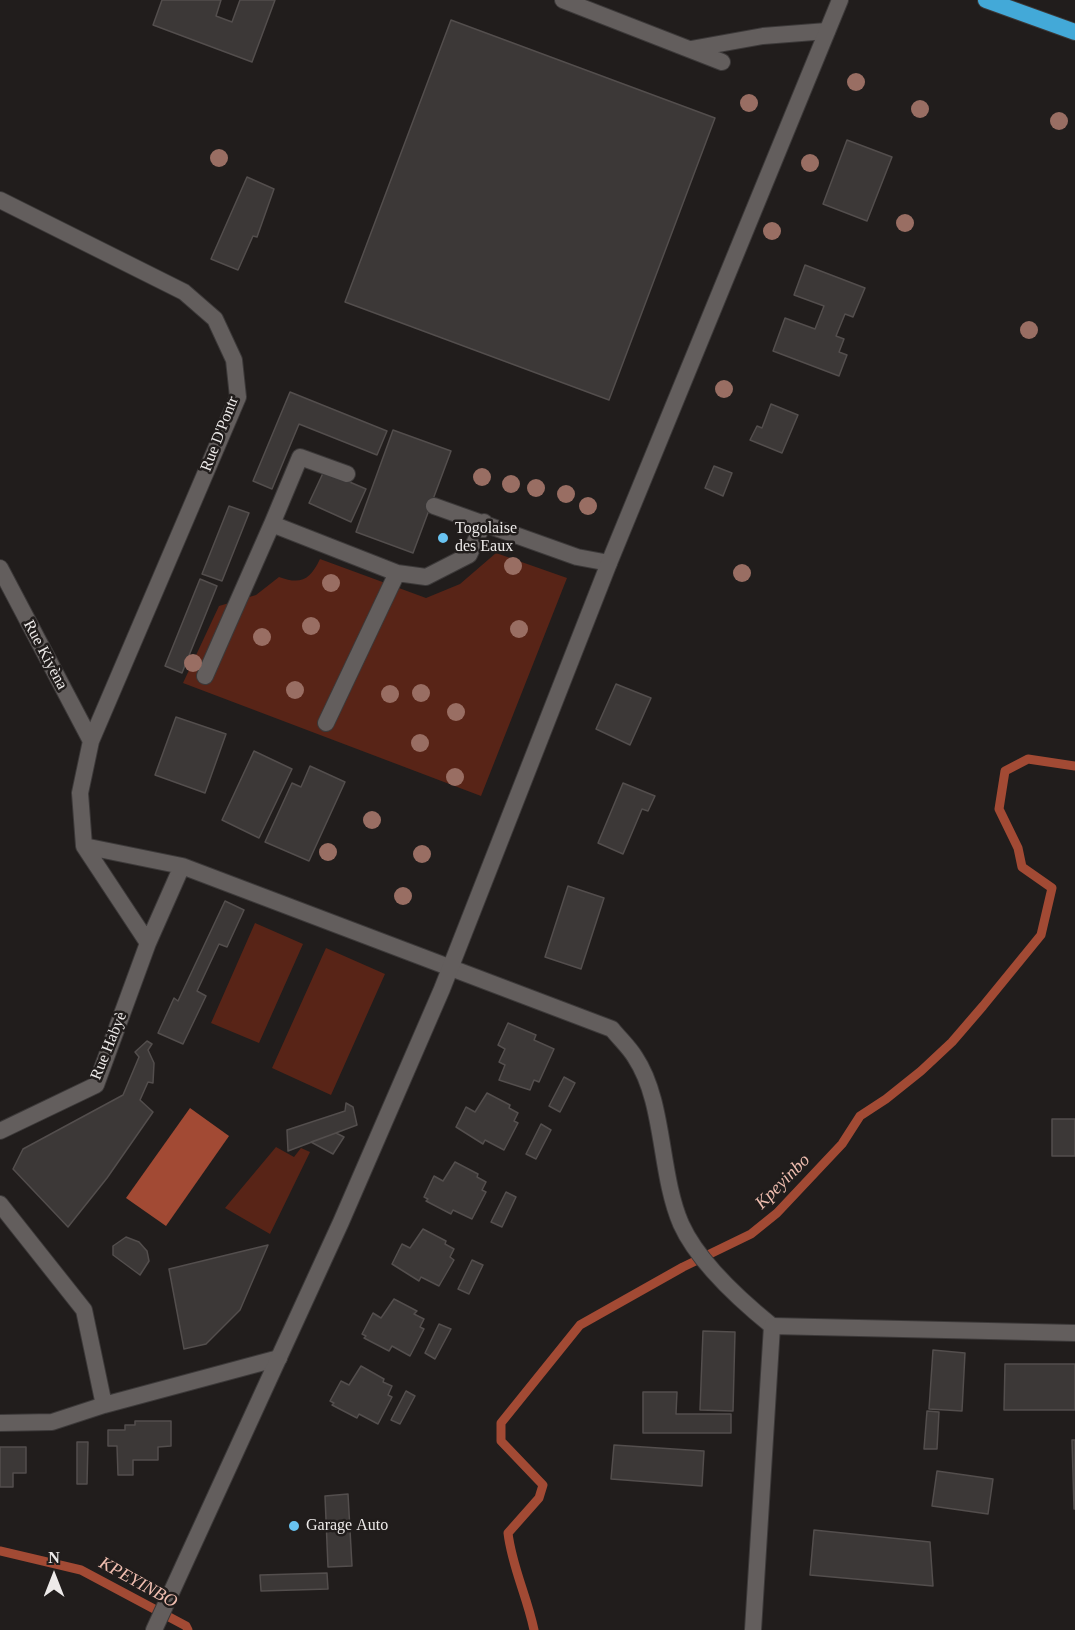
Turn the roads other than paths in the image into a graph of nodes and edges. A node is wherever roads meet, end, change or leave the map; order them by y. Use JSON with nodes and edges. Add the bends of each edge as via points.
{"nodes":[{"id":1,"x":563,"y":0,"type":"edge"},
{"id":2,"x":840,"y":0,"type":"edge"},
{"id":3,"x":986,"y":0,"type":"edge"},
{"id":4,"x":827,"y":32,"type":"junction"},
{"id":5,"x":1075,"y":32,"type":"edge"},
{"id":6,"x":690,"y":49,"type":"junction"},
{"id":7,"x":722,"y":62,"type":"dead end"},
{"id":8,"x":0,"y":200,"type":"edge"},
{"id":9,"x":347,"y":474,"type":"dead end"},
{"id":10,"x":434,"y":506,"type":"dead end"},
{"id":11,"x":484,"y":522,"type":"junction"},
{"id":12,"x":272,"y":524,"type":"junction"},
{"id":13,"x":609,"y":563,"type":"junction"},
{"id":14,"x":0,"y":568,"type":"edge"},
{"id":15,"x":397,"y":573,"type":"junction"},
{"id":16,"x":205,"y":676,"type":"dead end"},
{"id":17,"x":326,"y":723,"type":"dead end"},
{"id":18,"x":91,"y":741,"type":"junction"},
{"id":19,"x":84,"y":846,"type":"junction"},
{"id":20,"x":182,"y":866,"type":"junction"},
{"id":21,"x":148,"y":943,"type":"junction"},
{"id":22,"x":450,"y":969,"type":"junction"},
{"id":23,"x":0,"y":1131,"type":"edge"},
{"id":24,"x":0,"y":1204,"type":"edge"},
{"id":25,"x":772,"y":1326,"type":"junction"},
{"id":26,"x":1075,"y":1333,"type":"edge"},
{"id":27,"x":279,"y":1358,"type":"junction"},
{"id":28,"x":104,"y":1405,"type":"junction"},
{"id":29,"x":0,"y":1423,"type":"edge"},
{"id":30,"x":154,"y":1630,"type":"edge"},
{"id":31,"x":753,"y":1630,"type":"edge"}],
"edges":[{"from":1,"to":6,"type":"street"},
{"from":2,"to":4,"type":"street"},
{"from":3,"to":5,"type":"highway"},
{"from":4,"to":6,"type":"street","via":[[763,36]]},
{"from":4,"to":13,"type":"street"},
{"from":6,"to":7,"type":"street"},
{"from":8,"to":18,"type":"street","name":"Rue D'Pontr","via":[[184,292],[214,319],[234,360],[238,397]]},
{"from":9,"to":12,"type":"street","via":[[300,457]]},
{"from":10,"to":11,"type":"street"},
{"from":11,"to":13,"type":"street","via":[[577,557]]},
{"from":11,"to":15,"type":"street","via":[[469,555],[426,577]]},
{"from":12,"to":15,"type":"street"},
{"from":12,"to":16,"type":"street"},
{"from":13,"to":22,"type":"street"},
{"from":14,"to":18,"type":"street","name":"Rue Kiyèna"},
{"from":15,"to":17,"type":"street"},
{"from":18,"to":19,"type":"street","name":"Rue D'Pontr","via":[[80,794]]},
{"from":19,"to":20,"type":"street"},
{"from":19,"to":21,"type":"street"},
{"from":20,"to":21,"type":"street","name":"Rue Habyè"},
{"from":20,"to":22,"type":"street"},
{"from":21,"to":23,"type":"street","name":"Rue Habyè","via":[[96,1085]]},
{"from":22,"to":25,"type":"street","via":[[612,1029],[636,1058],[648,1084],[682,1226],[732,1291]]},
{"from":22,"to":27,"type":"street"},
{"from":24,"to":28,"type":"street","via":[[84,1310]]},
{"from":25,"to":26,"type":"street"},
{"from":25,"to":31,"type":"street"},
{"from":27,"to":28,"type":"street"},
{"from":27,"to":30,"type":"street"},
{"from":28,"to":29,"type":"street","via":[[52,1422]]}]}
